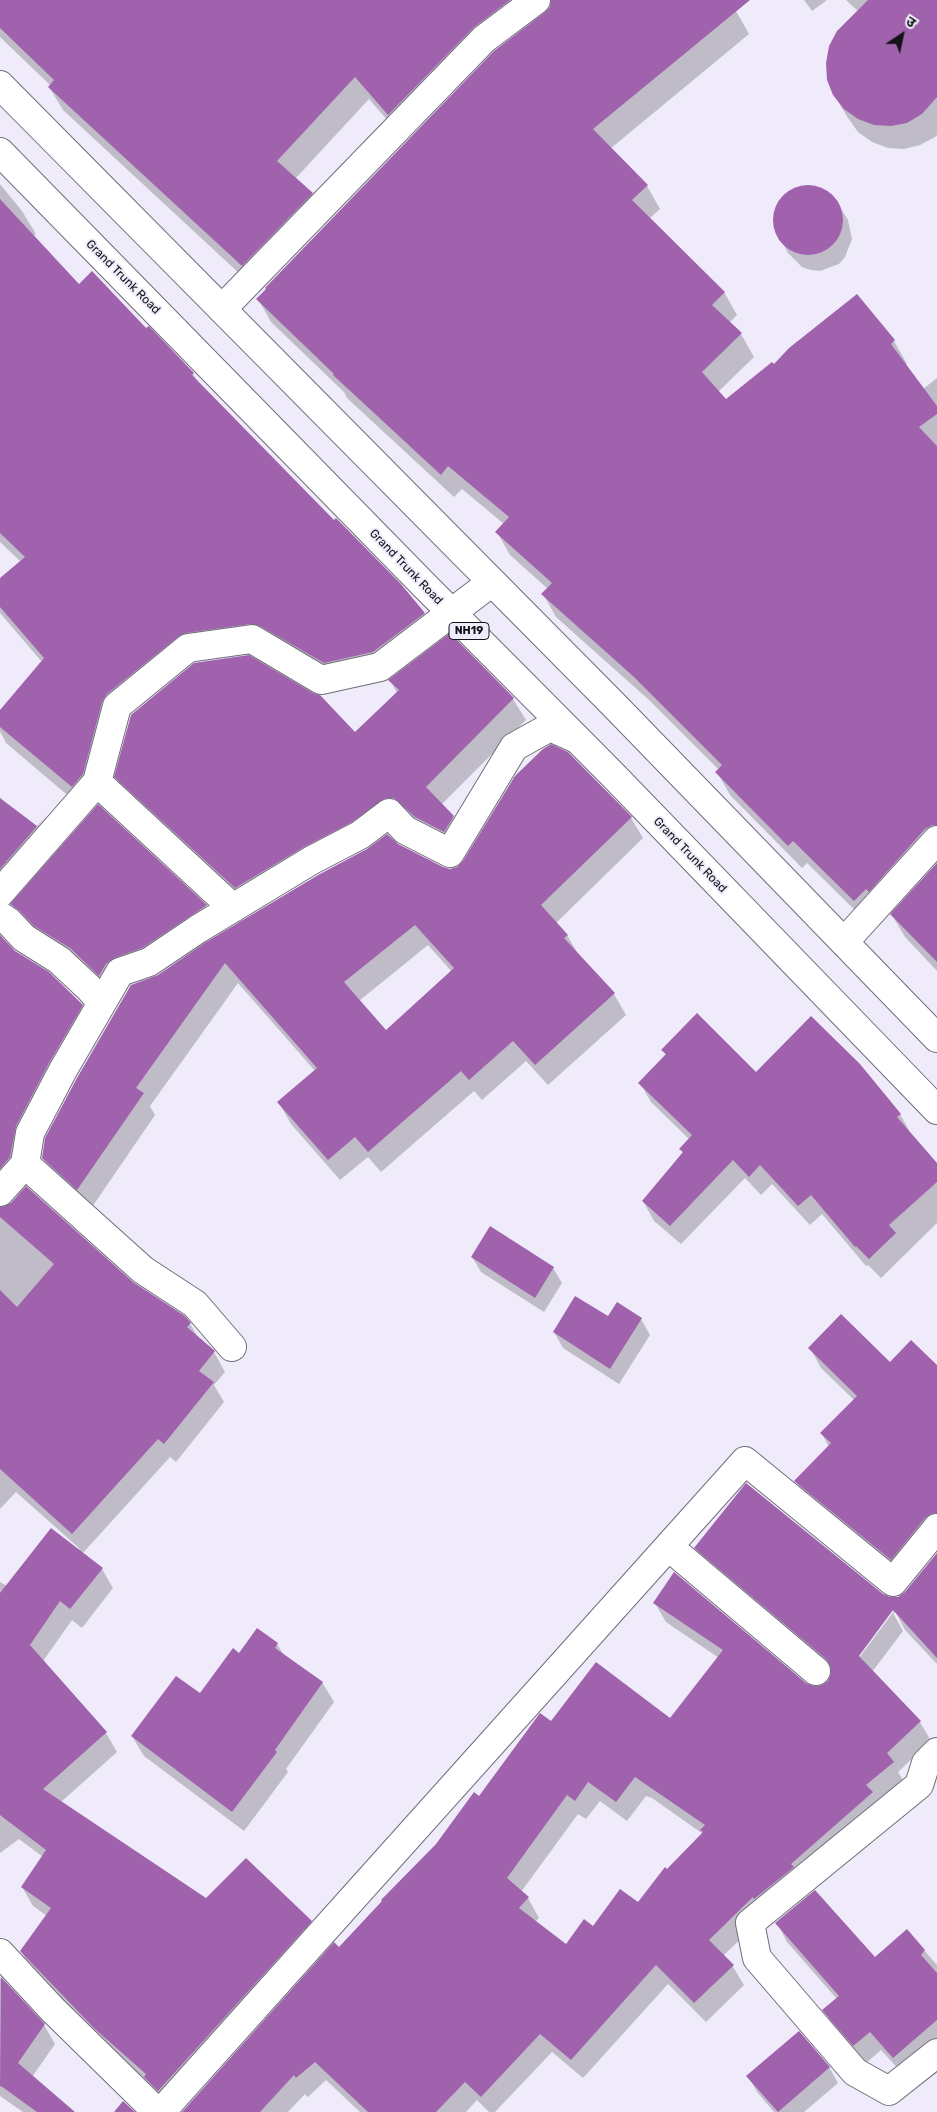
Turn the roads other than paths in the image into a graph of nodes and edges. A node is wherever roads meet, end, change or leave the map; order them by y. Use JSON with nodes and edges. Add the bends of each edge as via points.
{"nodes":[{"id":1,"x":536,"y":0,"type":"edge"},
{"id":2,"x":0,"y":85,"type":"edge"},
{"id":3,"x":0,"y":152,"type":"edge"},
{"id":4,"x":222,"y":308,"type":"junction"},
{"id":5,"x":492,"y":582,"type":"junction"},
{"id":6,"x":451,"y":613,"type":"junction"},
{"id":7,"x":577,"y":739,"type":"junction"},
{"id":8,"x":98,"y":782,"type":"junction"},
{"id":9,"x":937,"y":840,"type":"edge"},
{"id":10,"x":0,"y":893,"type":"edge"},
{"id":11,"x":233,"y":908,"type":"junction"},
{"id":12,"x":0,"y":916,"type":"edge"},
{"id":13,"x":844,"y":942,"type":"junction"},
{"id":14,"x":101,"y":1002,"type":"junction"},
{"id":15,"x":937,"y":1038,"type":"edge"},
{"id":16,"x":937,"y":1110,"type":"edge"},
{"id":17,"x":25,"y":1164,"type":"junction"},
{"id":18,"x":0,"y":1192,"type":"edge"},
{"id":19,"x":232,"y":1347,"type":"dead end"},
{"id":20,"x":937,"y":1528,"type":"edge"},
{"id":21,"x":669,"y":1547,"type":"junction"},
{"id":22,"x":816,"y":1670,"type":"dead end"},
{"id":23,"x":933,"y":1764,"type":"edge"},
{"id":24,"x":0,"y":1953,"type":"edge"},
{"id":25,"x":937,"y":2053,"type":"edge"},
{"id":26,"x":157,"y":2112,"type":"edge"},
{"id":27,"x":161,"y":2112,"type":"edge"}],
"edges":[{"from":1,"to":4,"type":"main road","via":[[484,39]]},
{"from":2,"to":4,"type":"main road"},
{"from":3,"to":6,"type":"main road","name":"Grand Trunk Road","number":"NH19"},
{"from":4,"to":5,"type":"main road"},
{"from":5,"to":6,"type":"main road"},
{"from":5,"to":13,"type":"main road"},
{"from":6,"to":7,"type":"main road","name":"Grand Trunk Road","number":"NH19"},
{"from":6,"to":8,"type":"main road","via":[[380,667],[322,680],[252,639],[188,648],[117,706]]},
{"from":7,"to":11,"type":"main road","via":[[550,727],[514,747],[450,853],[405,830],[389,813],[360,834]]},
{"from":7,"to":16,"type":"main road","name":"Grand Trunk Road","number":"NH19"},
{"from":8,"to":10,"type":"main road"},
{"from":8,"to":11,"type":"main road"},
{"from":9,"to":13,"type":"main road"},
{"from":11,"to":14,"type":"main road","via":[[149,962],[120,972]]},
{"from":12,"to":14,"type":"main road","via":[[24,938],[59,960]]},
{"from":13,"to":15,"type":"main road"},
{"from":14,"to":17,"type":"main road","via":[[30,1133]]},
{"from":17,"to":18,"type":"main road"},
{"from":17,"to":19,"type":"main road","via":[[143,1270],[195,1304]]},
{"from":20,"to":21,"type":"main road","via":[[894,1582],[745,1462]]},
{"from":21,"to":22,"type":"main road"},
{"from":21,"to":27,"type":"main road"},
{"from":23,"to":25,"type":"main road","via":[[918,1785],[750,1922],[757,1958],[855,2072],[889,2092]]},
{"from":24,"to":26,"type":"main road"}]}
